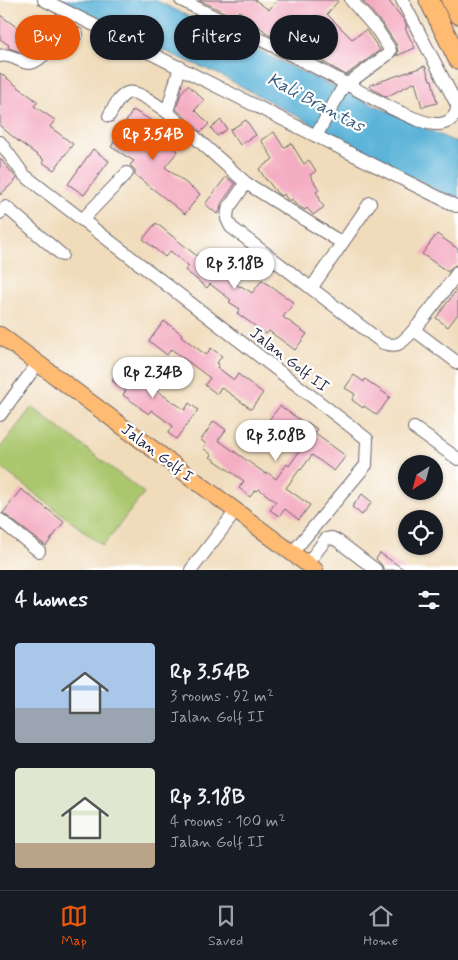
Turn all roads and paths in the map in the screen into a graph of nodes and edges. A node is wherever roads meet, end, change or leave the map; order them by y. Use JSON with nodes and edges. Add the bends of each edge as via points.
{"nodes":[{"id":1,"x":44,"y":0,"type":"edge"},
{"id":2,"x":181,"y":0,"type":"edge"},
{"id":3,"x":352,"y":0,"type":"edge"},
{"id":4,"x":402,"y":0,"type":"edge"},
{"id":5,"x":429,"y":0,"type":"edge"},
{"id":6,"x":451,"y":0,"type":"edge"},
{"id":7,"x":458,"y":14,"type":"edge"},
{"id":8,"x":0,"y":56,"type":"edge"},
{"id":9,"x":15,"y":58,"type":"edge"},
{"id":10,"x":458,"y":59,"type":"edge"},
{"id":11,"x":20,"y":60,"type":"edge"},
{"id":12,"x":37,"y":60,"type":"edge"},
{"id":13,"x":180,"y":67,"type":"junction"},
{"id":14,"x":345,"y":85,"type":"junction"},
{"id":15,"x":166,"y":112,"type":"junction"},
{"id":16,"x":109,"y":116,"type":"dead end"},
{"id":17,"x":317,"y":133,"type":"junction"},
{"id":18,"x":0,"y":142,"type":"edge"},
{"id":19,"x":128,"y":173,"type":"dead end"},
{"id":20,"x":246,"y":184,"type":"junction"},
{"id":21,"x":370,"y":203,"type":"dead end"},
{"id":22,"x":456,"y":206,"type":"dead end"},
{"id":23,"x":2,"y":207,"type":"edge"},
{"id":24,"x":82,"y":220,"type":"junction"},
{"id":25,"x":342,"y":243,"type":"junction"},
{"id":26,"x":62,"y":255,"type":"dead end"},
{"id":27,"x":458,"y":272,"type":"edge"},
{"id":28,"x":312,"y":287,"type":"junction"},
{"id":29,"x":414,"y":330,"type":"junction"},
{"id":30,"x":0,"y":335,"type":"edge"},
{"id":31,"x":38,"y":363,"type":"junction"},
{"id":32,"x":458,"y":363,"type":"edge"},
{"id":33,"x":0,"y":415,"type":"edge"},
{"id":34,"x":414,"y":428,"type":"dead end"},
{"id":35,"x":458,"y":459,"type":"edge"},
{"id":36,"x":236,"y":511,"type":"junction"},
{"id":37,"x":0,"y":520,"type":"edge"},
{"id":38,"x":40,"y":551,"type":"dead end"},
{"id":39,"x":292,"y":553,"type":"junction"},
{"id":40,"x":311,"y":567,"type":"edge"},
{"id":41,"x":191,"y":570,"type":"edge"},
{"id":42,"x":376,"y":570,"type":"edge"}],
"edges":[{"from":1,"to":13,"type":"street"},
{"from":2,"to":14,"type":"street","via":[[287,52]]},
{"from":3,"to":14,"type":"street","via":[[390,51]]},
{"from":4,"to":14,"type":"street","via":[[457,104],[455,116],[444,124],[419,121]]},
{"from":5,"to":10,"type":"highway"},
{"from":6,"to":7,"type":"highway"},
{"from":8,"to":9,"type":"street"},
{"from":11,"to":12,"type":"street","via":[[31,63]]},
{"from":13,"to":15,"type":"street"},
{"from":13,"to":17,"type":"street"},
{"from":14,"to":17,"type":"street"},
{"from":15,"to":16,"type":"street","via":[[133,92],[121,97]]},
{"from":15,"to":20,"type":"street"},
{"from":17,"to":22,"type":"street"},
{"from":18,"to":24,"type":"street","name":"Jalan Golf II","via":[[24,175]]},
{"from":19,"to":24,"type":"street"},
{"from":20,"to":25,"type":"street"},
{"from":20,"to":28,"type":"street","via":[[228,209],[227,219],[231,227]]},
{"from":21,"to":25,"type":"street"},
{"from":23,"to":26,"type":"street"},
{"from":24,"to":39,"type":"street","name":"Jalan Golf II","via":[[367,439],[366,465]]},
{"from":25,"to":28,"type":"street"},
{"from":27,"to":29,"type":"street"},
{"from":28,"to":29,"type":"street","via":[[383,343],[399,344]]},
{"from":29,"to":32,"type":"street"},
{"from":30,"to":31,"type":"main road","name":"Jalan Golf I"},
{"from":31,"to":33,"type":"street"},
{"from":31,"to":36,"type":"main road","name":"Jalan Golf I"},
{"from":34,"to":35,"type":"street"},
{"from":36,"to":39,"type":"main road","name":"Jalan Golf I"},
{"from":36,"to":41,"type":"street"},
{"from":37,"to":38,"type":"street"},
{"from":39,"to":40,"type":"main road","name":"Jalan Golf I"},
{"from":40,"to":42,"type":"street","via":[[338,541]]}]}
